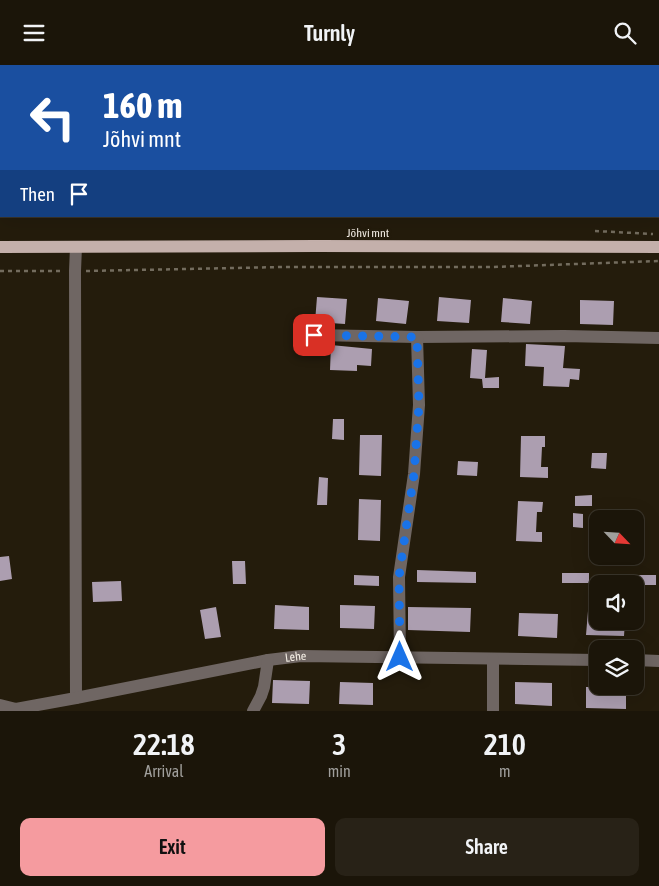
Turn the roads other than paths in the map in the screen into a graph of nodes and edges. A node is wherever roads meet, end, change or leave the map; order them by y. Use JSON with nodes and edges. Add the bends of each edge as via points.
{"nodes":[{"id":1,"x":0,"y":247,"type":"edge"},
{"id":2,"x":76,"y":247,"type":"junction"},
{"id":3,"x":659,"y":247,"type":"edge"},
{"id":4,"x":314,"y":335,"type":"dead end"},
{"id":5,"x":417,"y":337,"type":"junction"},
{"id":6,"x":659,"y":338,"type":"edge"},
{"id":7,"x":400,"y":657,"type":"junction"},
{"id":8,"x":493,"y":659,"type":"junction"},
{"id":9,"x":268,"y":660,"type":"junction"},
{"id":10,"x":589,"y":660,"type":"edge"},
{"id":11,"x":644,"y":661,"type":"edge"},
{"id":12,"x":659,"y":661,"type":"edge"},
{"id":13,"x":76,"y":698,"type":"junction"},
{"id":14,"x":0,"y":705,"type":"edge"},
{"id":15,"x":254,"y":711,"type":"edge"},
{"id":16,"x":493,"y":711,"type":"edge"}],
"edges":[{"from":1,"to":2,"type":"main road","name":"Jõhvi mnt"},
{"from":2,"to":3,"type":"main road","name":"Jõhvi mnt"},
{"from":2,"to":13,"type":"street"},
{"from":4,"to":5,"type":"street"},
{"from":5,"to":6,"type":"street"},
{"from":5,"to":7,"type":"street","via":[[419,405],[414,474],[399,577]]},
{"from":7,"to":8,"type":"street","name":"Lehe"},
{"from":7,"to":9,"type":"street","name":"Lehe","via":[[301,656]]},
{"from":8,"to":10,"type":"street","name":"Lehe"},
{"from":8,"to":16,"type":"street"},
{"from":9,"to":13,"type":"street","name":"Lehe"},
{"from":9,"to":15,"type":"street","via":[[264,687]]},
{"from":11,"to":12,"type":"street"},
{"from":13,"to":14,"type":"street","name":"Lehe","via":[[16,709]]}]}
